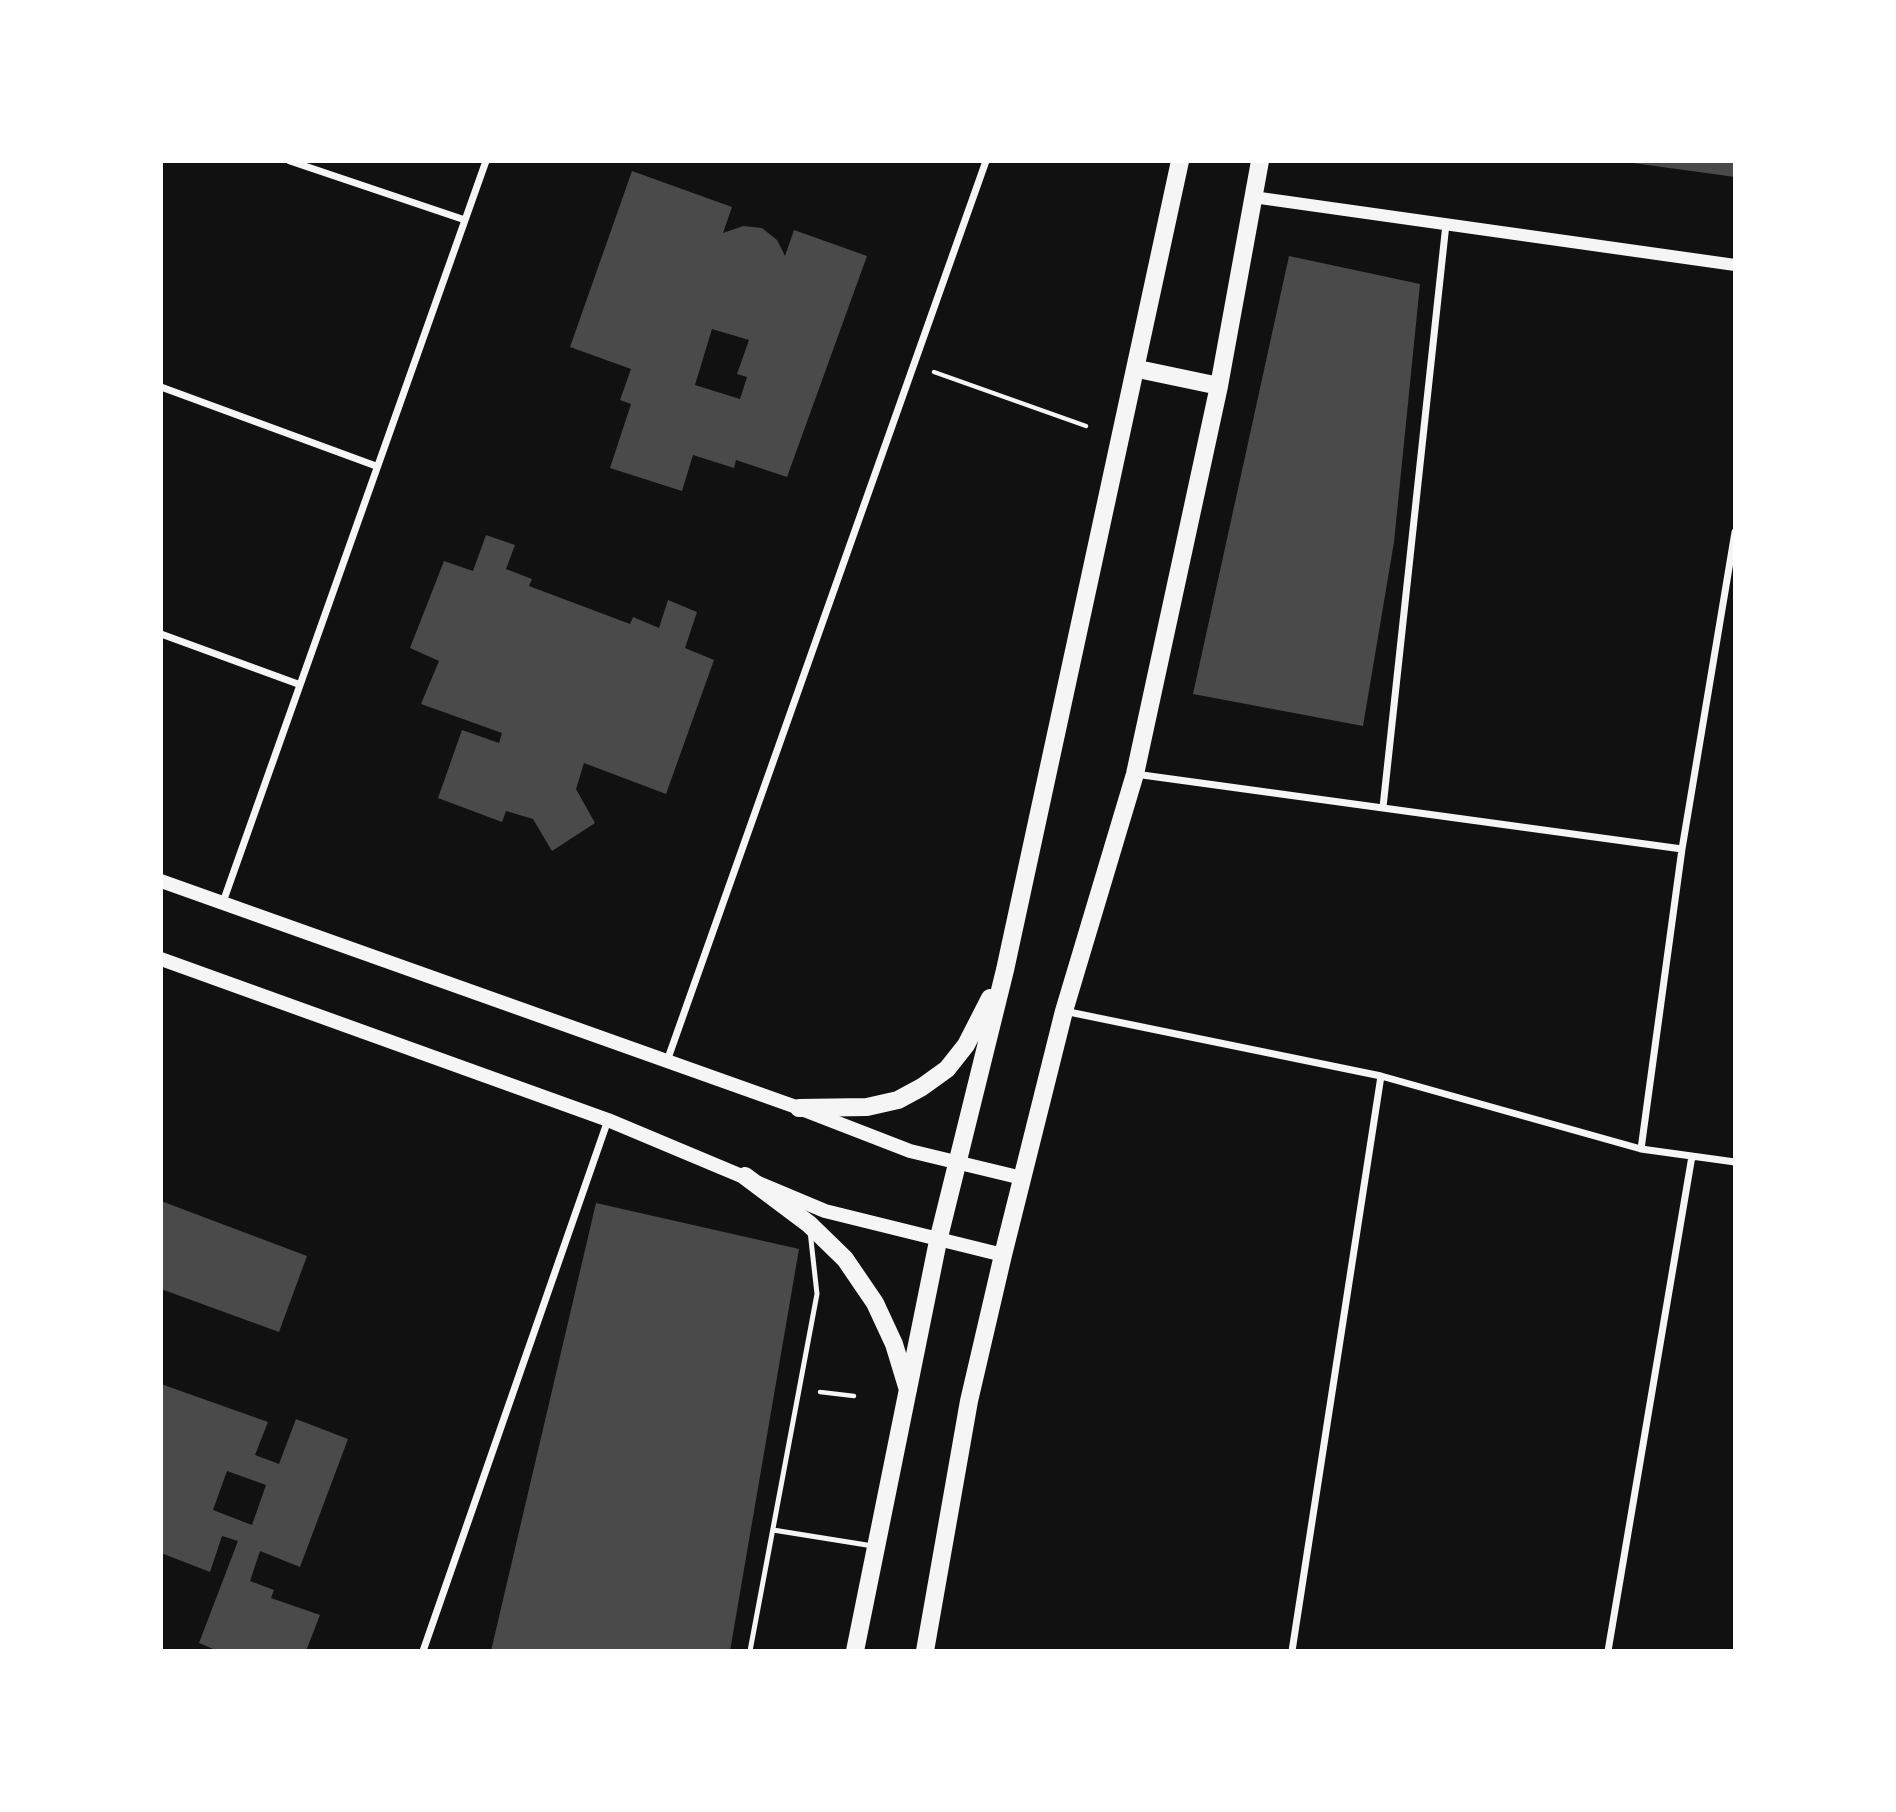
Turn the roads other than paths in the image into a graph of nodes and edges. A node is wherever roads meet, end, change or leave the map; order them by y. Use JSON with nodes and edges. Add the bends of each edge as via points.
{"nodes":[{"id":1,"x":290,"y":161,"type":"edge"},
{"id":2,"x":486,"y":161,"type":"edge"},
{"id":3,"x":986,"y":161,"type":"edge"},
{"id":4,"x":1180,"y":161,"type":"edge"},
{"id":5,"x":1261,"y":161,"type":"edge"},
{"id":6,"x":1253,"y":197,"type":"junction"},
{"id":7,"x":465,"y":220,"type":"junction"},
{"id":8,"x":1446,"y":224,"type":"junction"},
{"id":9,"x":1735,"y":265,"type":"edge"},
{"id":10,"x":1138,"y":369,"type":"junction"},
{"id":11,"x":1219,"y":386,"type":"junction"},
{"id":12,"x":161,"y":387,"type":"edge"},
{"id":13,"x":376,"y":466,"type":"junction"},
{"id":14,"x":1735,"y":532,"type":"edge"},
{"id":15,"x":161,"y":634,"type":"edge"},
{"id":16,"x":298,"y":684,"type":"junction"},
{"id":17,"x":1135,"y":774,"type":"junction"},
{"id":18,"x":1383,"y":807,"type":"junction"},
{"id":19,"x":1682,"y":849,"type":"junction"},
{"id":20,"x":161,"y":881,"type":"edge"},
{"id":21,"x":222,"y":904,"type":"junction"},
{"id":22,"x":161,"y":959,"type":"edge"},
{"id":23,"x":1005,"y":970,"type":"junction"},
{"id":24,"x":1064,"y":1011,"type":"junction"},
{"id":25,"x":667,"y":1062,"type":"junction"},
{"id":26,"x":1381,"y":1076,"type":"junction"},
{"id":27,"x":799,"y":1108,"type":"junction"},
{"id":28,"x":608,"y":1120,"type":"junction"},
{"id":29,"x":1641,"y":1149,"type":"junction"},
{"id":30,"x":1692,"y":1156,"type":"junction"},
{"id":31,"x":1735,"y":1162,"type":"edge"},
{"id":32,"x":958,"y":1163,"type":"junction"},
{"id":33,"x":745,"y":1176,"type":"junction"},
{"id":34,"x":1022,"y":1178,"type":"junction"},
{"id":35,"x":809,"y":1224,"type":"junction"},
{"id":36,"x":938,"y":1241,"type":"junction"},
{"id":37,"x":1003,"y":1255,"type":"junction"},
{"id":38,"x":908,"y":1392,"type":"junction"},
{"id":39,"x":773,"y":1530,"type":"junction"},
{"id":40,"x":876,"y":1547,"type":"junction"},
{"id":41,"x":423,"y":1651,"type":"edge"},
{"id":42,"x":750,"y":1651,"type":"edge"},
{"id":43,"x":855,"y":1651,"type":"edge"},
{"id":44,"x":925,"y":1651,"type":"edge"},
{"id":45,"x":1292,"y":1651,"type":"edge"},
{"id":46,"x":1608,"y":1651,"type":"edge"}],
"edges":[{"from":1,"to":7,"type":"street"},
{"from":2,"to":7,"type":"street"},
{"from":3,"to":25,"type":"street"},
{"from":4,"to":10,"type":"main road"},
{"from":5,"to":6,"type":"main road"},
{"from":6,"to":8,"type":"street"},
{"from":6,"to":11,"type":"main road"},
{"from":7,"to":13,"type":"street"},
{"from":8,"to":9,"type":"street"},
{"from":8,"to":18,"type":"street"},
{"from":10,"to":11,"type":"main road"},
{"from":10,"to":23,"type":"main road"},
{"from":11,"to":17,"type":"main road"},
{"from":12,"to":13,"type":"street"},
{"from":13,"to":16,"type":"street"},
{"from":14,"to":19,"type":"street"},
{"from":15,"to":16,"type":"street"},
{"from":16,"to":21,"type":"street"},
{"from":17,"to":18,"type":"street"},
{"from":17,"to":24,"type":"main road"},
{"from":18,"to":19,"type":"street"},
{"from":19,"to":29,"type":"street"},
{"from":20,"to":21,"type":"main road"},
{"from":21,"to":25,"type":"main road"},
{"from":22,"to":28,"type":"main road"},
{"from":23,"to":27,"type":"main road","via":[[966,1045],[947,1069],[922,1087],[898,1100],[867,1107]]},
{"from":23,"to":32,"type":"main road"},
{"from":24,"to":26,"type":"street"},
{"from":24,"to":34,"type":"main road"},
{"from":25,"to":27,"type":"main road"},
{"from":26,"to":29,"type":"street"},
{"from":26,"to":45,"type":"street"},
{"from":27,"to":32,"type":"main road","via":[[910,1151]]},
{"from":28,"to":33,"type":"main road"},
{"from":28,"to":41,"type":"street"},
{"from":29,"to":30,"type":"street"},
{"from":30,"to":31,"type":"street"},
{"from":30,"to":46,"type":"street"},
{"from":32,"to":34,"type":"main road"},
{"from":32,"to":36,"type":"main road"},
{"from":33,"to":35,"type":"main road"},
{"from":33,"to":36,"type":"main road","via":[[825,1211]]},
{"from":34,"to":37,"type":"main road"},
{"from":35,"to":38,"type":"main road","via":[[845,1259],[875,1303]]},
{"from":35,"to":39,"type":"lane","via":[[817,1294]]},
{"from":36,"to":37,"type":"main road"},
{"from":36,"to":38,"type":"main road"},
{"from":37,"to":44,"type":"main road","via":[[969,1402]]},
{"from":38,"to":40,"type":"main road"},
{"from":39,"to":40,"type":"lane"},
{"from":39,"to":42,"type":"lane"},
{"from":40,"to":43,"type":"main road"}]}
